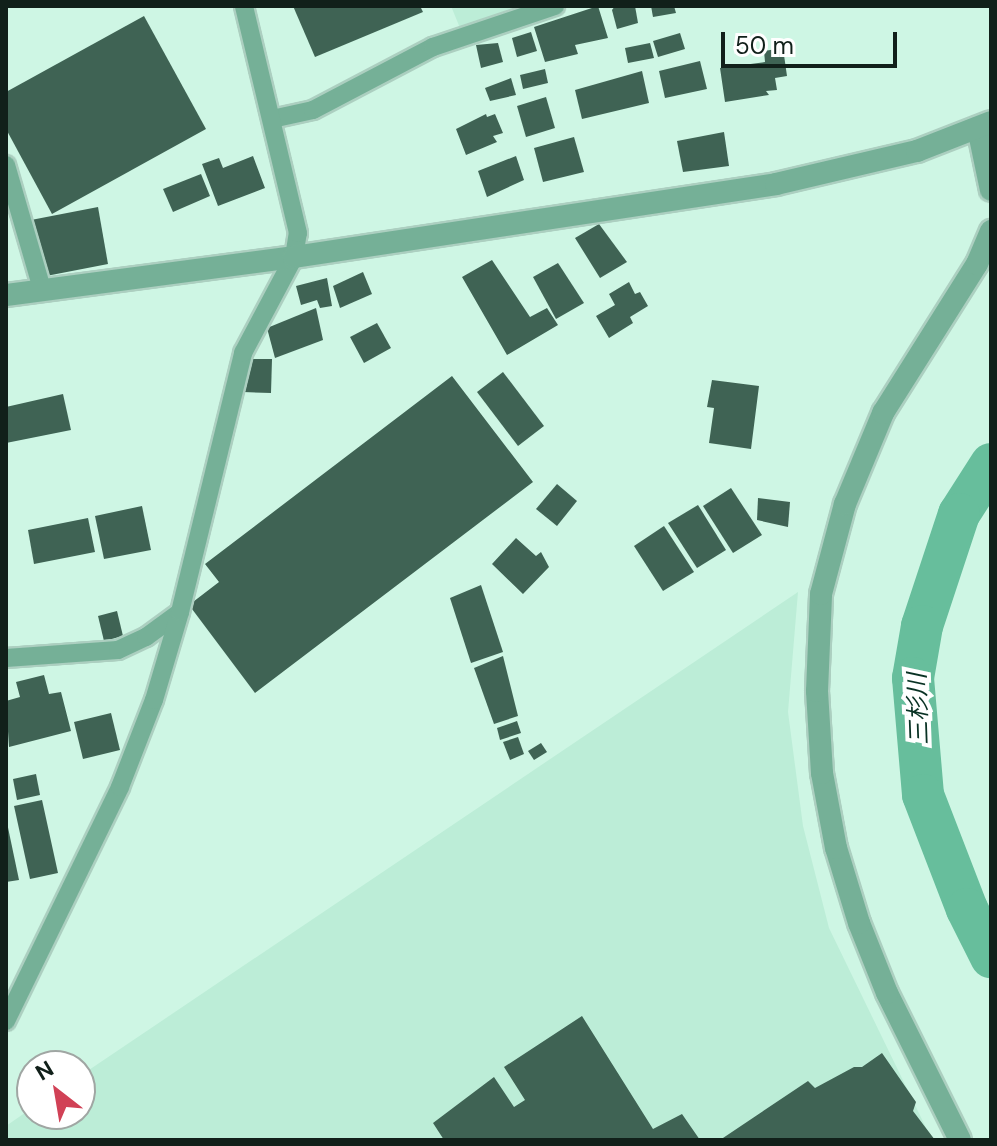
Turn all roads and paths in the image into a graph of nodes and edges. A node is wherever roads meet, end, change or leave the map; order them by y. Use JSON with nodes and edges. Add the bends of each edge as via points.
{"nodes":[{"id":1,"x":244,"y":6,"type":"edge"},
{"id":2,"x":555,"y":6,"type":"edge"},
{"id":3,"x":272,"y":119,"type":"junction"},
{"id":4,"x":985,"y":125,"type":"edge"},
{"id":5,"x":6,"y":165,"type":"edge"},
{"id":6,"x":991,"y":190,"type":"edge"},
{"id":7,"x":991,"y":231,"type":"edge"},
{"id":8,"x":294,"y":257,"type":"junction"},
{"id":9,"x":42,"y":289,"type":"junction"},
{"id":10,"x":6,"y":295,"type":"edge"},
{"id":11,"x":180,"y":612,"type":"junction"},
{"id":12,"x":6,"y":658,"type":"edge"},
{"id":13,"x":6,"y":1021,"type":"edge"},
{"id":14,"x":960,"y":1140,"type":"edge"}],
"edges":[{"from":1,"to":3,"type":"street"},
{"from":2,"to":3,"type":"street","via":[[433,47],[313,110]]},
{"from":3,"to":8,"type":"street","via":[[298,233]]},
{"from":4,"to":6,"type":"street"},
{"from":4,"to":8,"type":"street","via":[[917,151],[776,184]]},
{"from":5,"to":9,"type":"street"},
{"from":7,"to":14,"type":"street","via":[[977,264],[883,413],[845,504],[821,594],[817,691],[822,773],[836,848],[859,923],[887,993]]},
{"from":8,"to":9,"type":"street"},
{"from":8,"to":11,"type":"street","via":[[243,353]]},
{"from":9,"to":10,"type":"street"},
{"from":11,"to":12,"type":"street","via":[[118,650]]},
{"from":11,"to":13,"type":"street","via":[[120,787]]}]}
